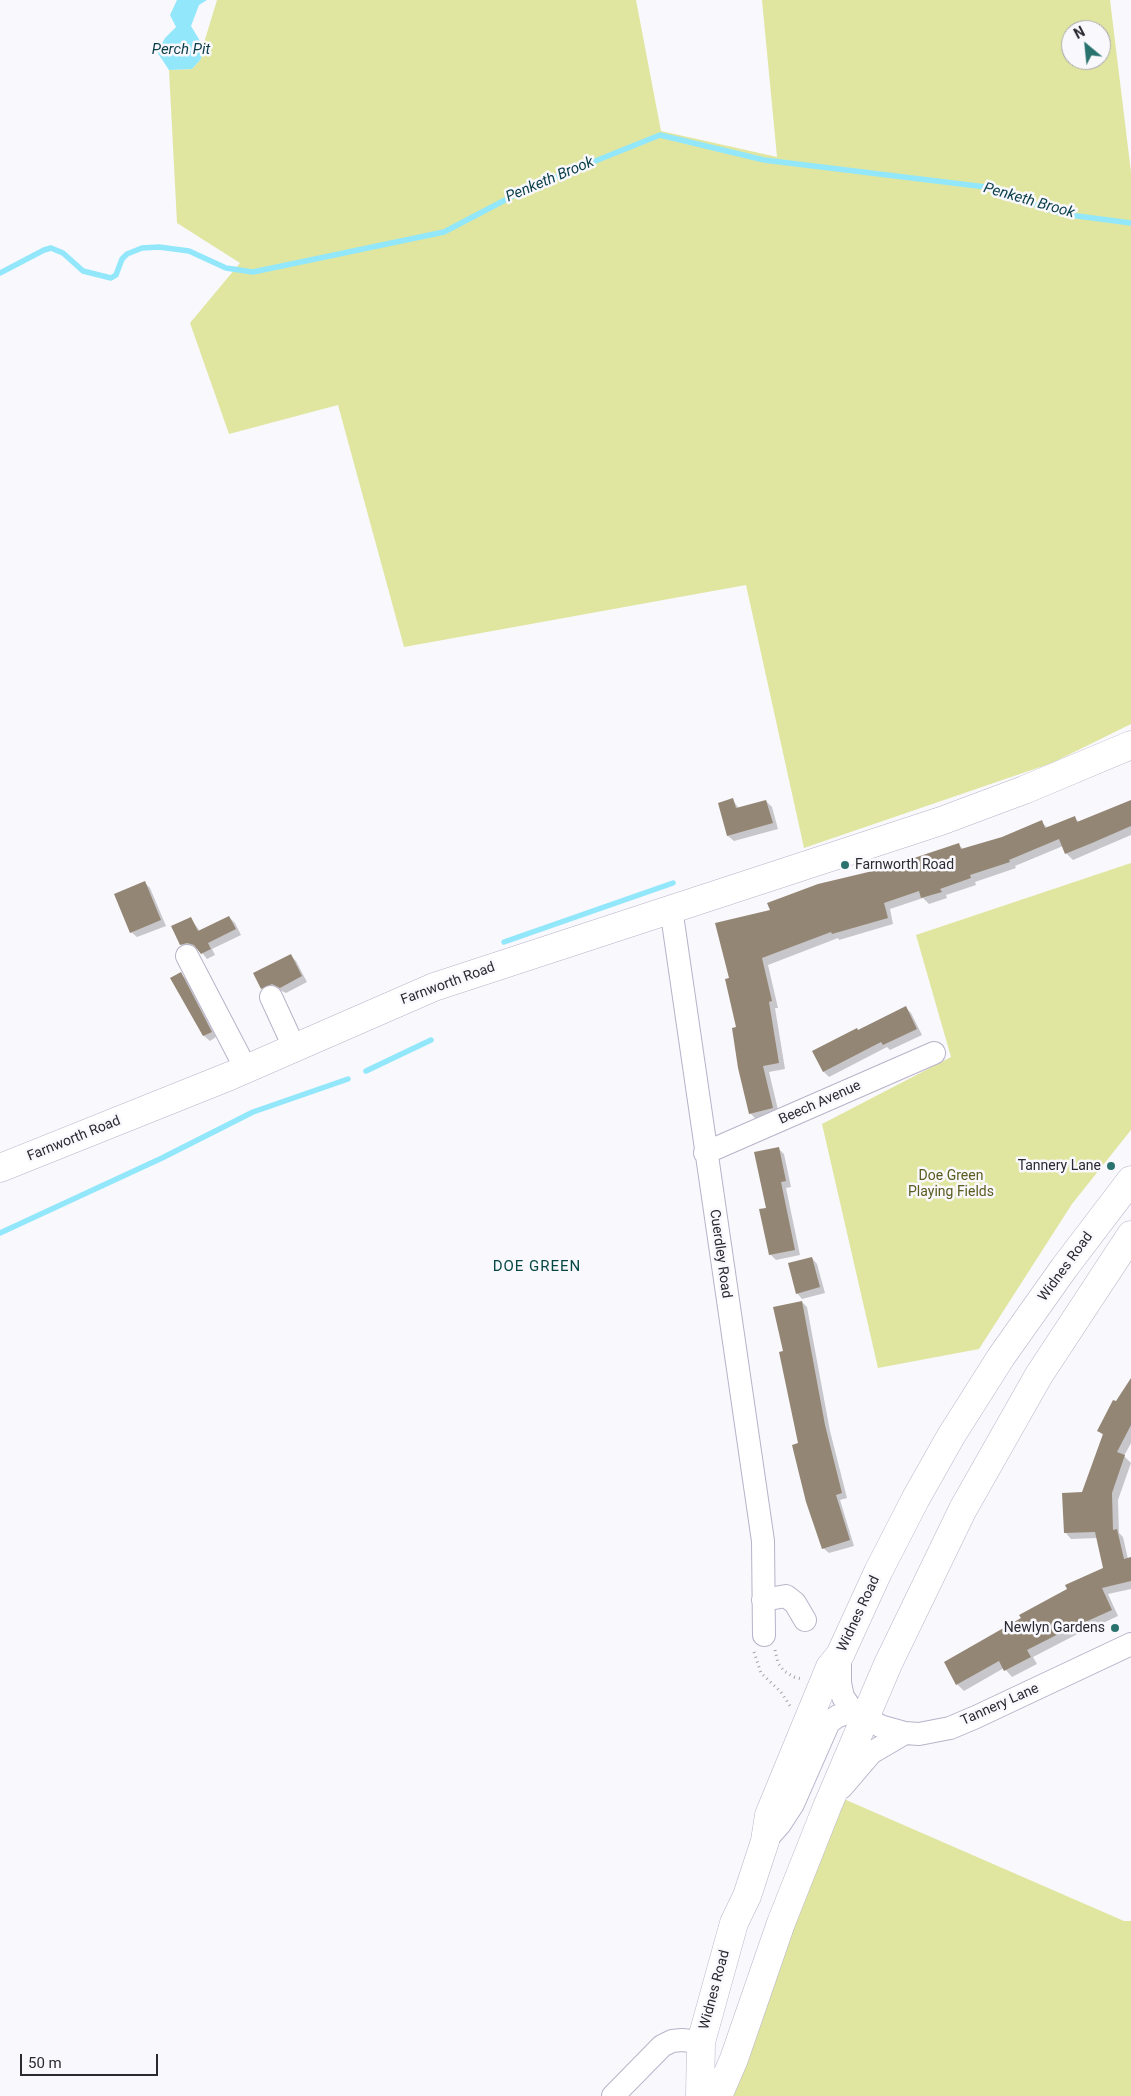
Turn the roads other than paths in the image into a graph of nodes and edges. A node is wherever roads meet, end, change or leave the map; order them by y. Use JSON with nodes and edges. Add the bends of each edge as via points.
{"nodes":[{"id":1,"x":1131,"y":745,"type":"edge"},
{"id":2,"x":671,"y":908,"type":"junction"},
{"id":3,"x":187,"y":956,"type":"dead end"},
{"id":4,"x":272,"y":998,"type":"dead end"},
{"id":5,"x":294,"y":1047,"type":"junction"},
{"id":6,"x":934,"y":1053,"type":"dead end"},
{"id":7,"x":246,"y":1069,"type":"junction"},
{"id":8,"x":705,"y":1154,"type":"junction"},
{"id":9,"x":0,"y":1168,"type":"edge"},
{"id":10,"x":1131,"y":1180,"type":"edge"},
{"id":11,"x":1131,"y":1235,"type":"edge"},
{"id":12,"x":763,"y":1600,"type":"junction"},
{"id":13,"x":805,"y":1620,"type":"dead end"},
{"id":14,"x":764,"y":1635,"type":"road end"},
{"id":15,"x":1131,"y":1644,"type":"edge"},
{"id":16,"x":835,"y":1661,"type":"junction"},
{"id":17,"x":864,"y":1717,"type":"junction"},
{"id":18,"x":905,"y":1733,"type":"junction"},
{"id":19,"x":827,"y":1808,"type":"junction"},
{"id":20,"x":765,"y":1841,"type":"junction"},
{"id":21,"x":700,"y":2042,"type":"junction"},
{"id":22,"x":613,"y":2096,"type":"edge"},
{"id":23,"x":700,"y":2096,"type":"edge"},
{"id":24,"x":718,"y":2096,"type":"edge"}],
"edges":[{"from":1,"to":2,"type":"main road","name":"Farnworth Road","via":[[941,821]]},
{"from":2,"to":5,"type":"main road","name":"Farnworth Road","via":[[434,987]]},
{"from":2,"to":8,"type":"street","name":"Cuerdley Road"},
{"from":3,"to":7,"type":"street"},
{"from":4,"to":5,"type":"street"},
{"from":5,"to":7,"type":"main road","name":"Farnworth Road"},
{"from":6,"to":8,"type":"street","name":"Beech Avenue"},
{"from":7,"to":9,"type":"main road","name":"Farnworth Road"},
{"from":8,"to":12,"type":"street","name":"Cuerdley Road","via":[[763,1541]]},
{"from":10,"to":16,"type":"main road","name":"Widnes Road","via":[[1064,1268],[951,1436],[916,1498]]},
{"from":11,"to":17,"type":"main road","via":[[1039,1376],[963,1509]]},
{"from":12,"to":13,"type":"street","via":[[786,1596],[795,1603]]},
{"from":12,"to":14,"type":"street","name":"Cuerdley Road"},
{"from":15,"to":18,"type":"street","name":"Tannery Lane","via":[[976,1717],[935,1731]]},
{"from":16,"to":17,"type":"street","via":[[843,1697]]},
{"from":16,"to":20,"type":"main road","name":"Widnes Road","via":[[769,1815]]},
{"from":17,"to":18,"type":"street","name":"Tannery Lane","via":[[880,1726]]},
{"from":17,"to":19,"type":"main road"},
{"from":17,"to":20,"type":"street","via":[[848,1713],[829,1722],[793,1804]]},
{"from":18,"to":19,"type":"street","via":[[872,1753]]},
{"from":19,"to":24,"type":"main road"},
{"from":20,"to":21,"type":"main road","name":"Widnes Road","via":[[747,1896],[734,1923]]},
{"from":21,"to":22,"type":"street","via":[[672,2041],[662,2046]]},
{"from":21,"to":23,"type":"main road","name":"Widnes Road"}]}
